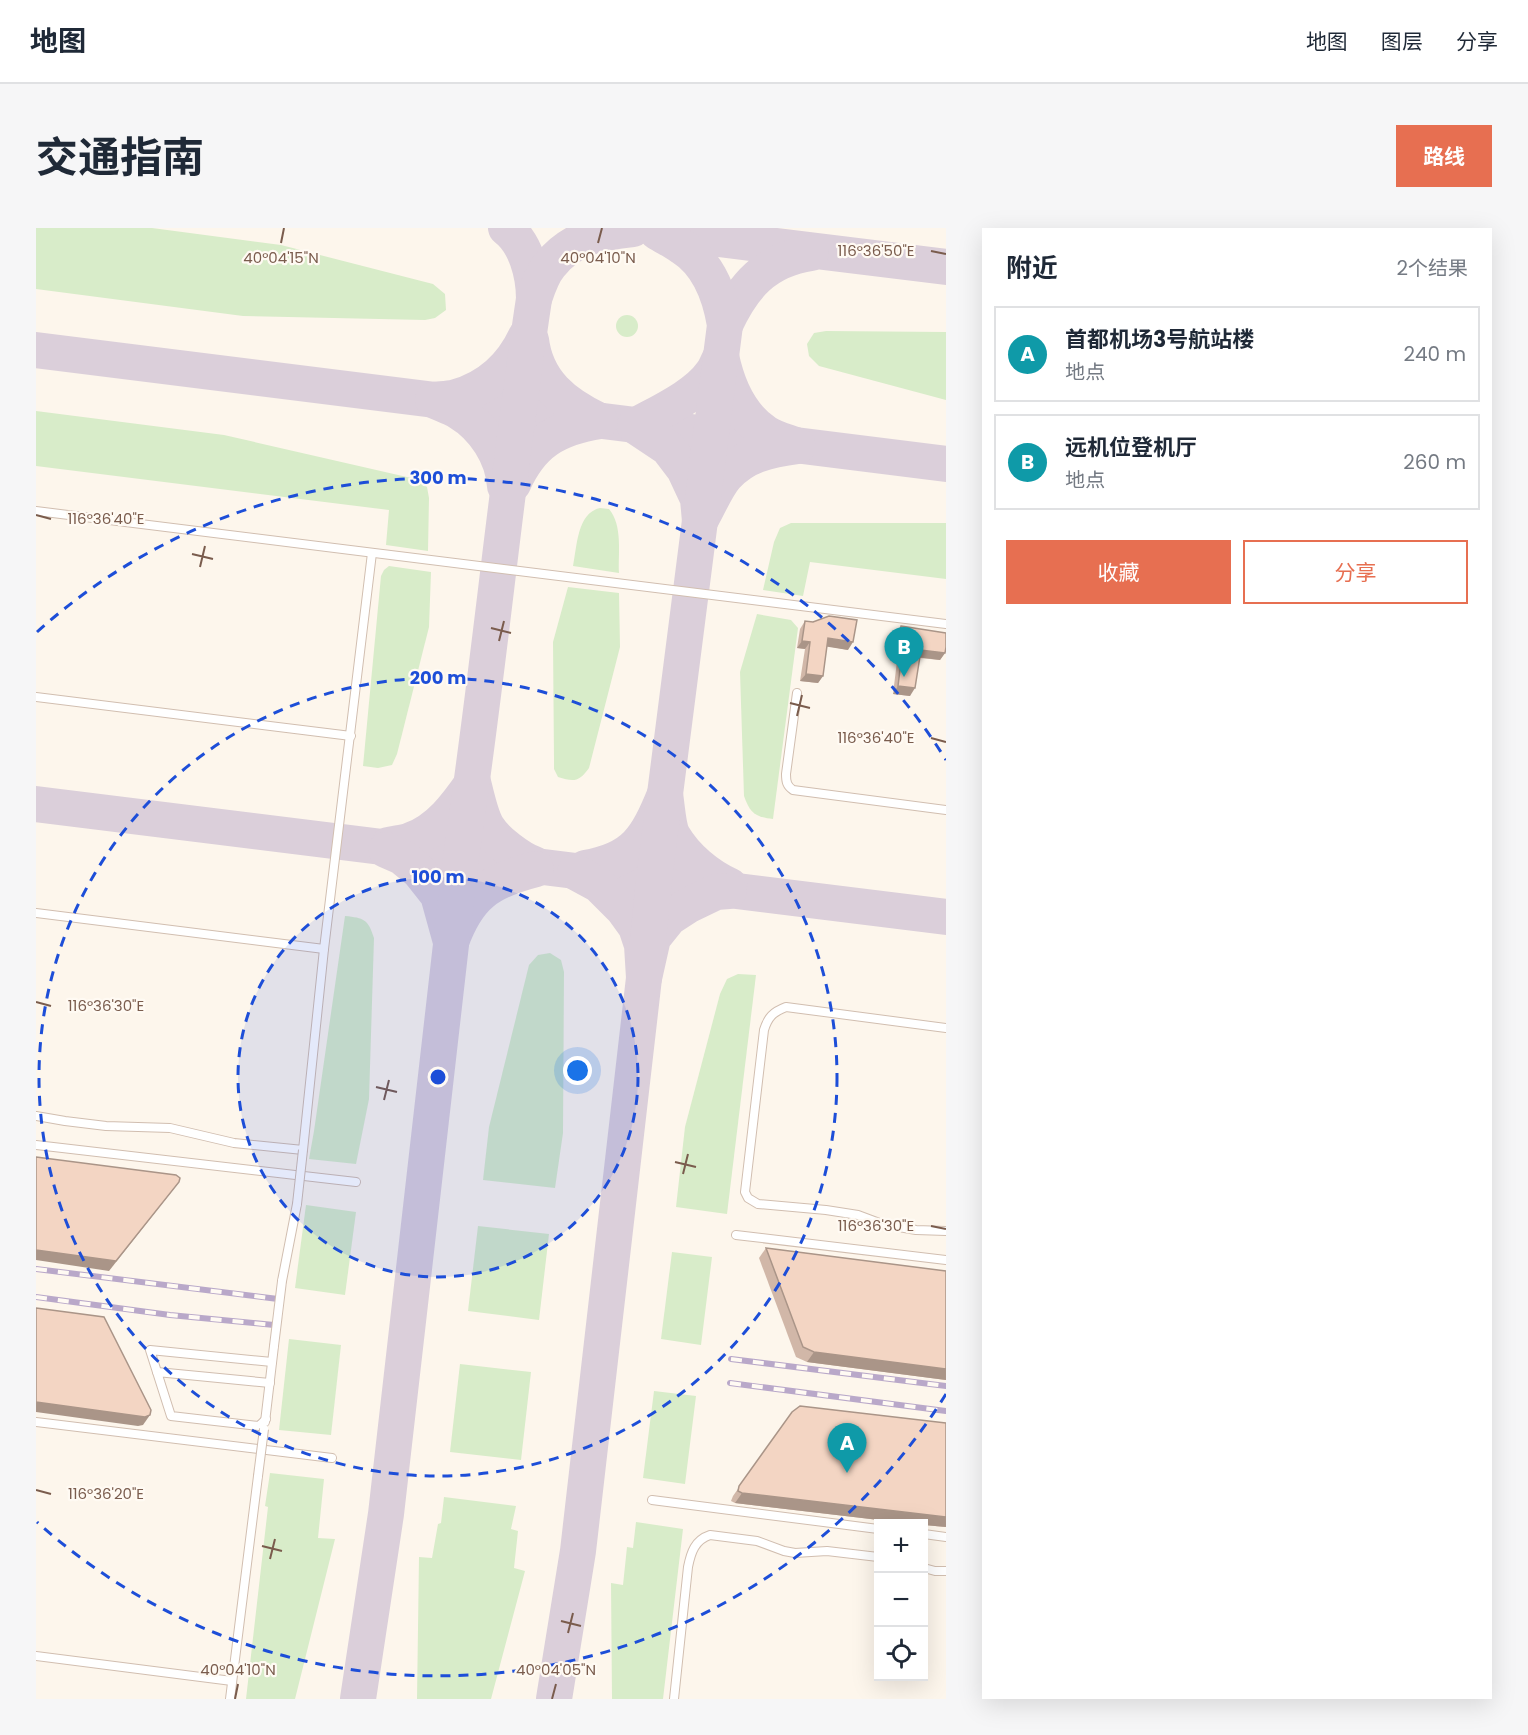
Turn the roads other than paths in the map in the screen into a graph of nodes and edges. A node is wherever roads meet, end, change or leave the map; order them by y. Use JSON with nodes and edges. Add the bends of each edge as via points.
{"nodes":[{"id":1,"x":36,"y":511,"type":"edge"},
{"id":2,"x":372,"y":553,"type":"junction"},
{"id":3,"x":946,"y":624,"type":"edge"},
{"id":4,"x":797,"y":693,"type":"dead end"},
{"id":5,"x":36,"y":697,"type":"edge"},
{"id":6,"x":351,"y":736,"type":"junction"},
{"id":7,"x":946,"y":810,"type":"edge"},
{"id":8,"x":36,"y":913,"type":"edge"},
{"id":9,"x":324,"y":949,"type":"junction"},
{"id":10,"x":946,"y":1028,"type":"edge"},
{"id":11,"x":36,"y":1116,"type":"edge"},
{"id":12,"x":36,"y":1145,"type":"edge"},
{"id":13,"x":303,"y":1150,"type":"junction"},
{"id":14,"x":356,"y":1182,"type":"dead end"},
{"id":15,"x":946,"y":1231,"type":"edge"},
{"id":16,"x":736,"y":1235,"type":"dead end"},
{"id":17,"x":946,"y":1260,"type":"edge"},
{"id":18,"x":272,"y":1362,"type":"junction"},
{"id":19,"x":157,"y":1372,"type":"junction"},
{"id":20,"x":270,"y":1383,"type":"junction"},
{"id":21,"x":266,"y":1419,"type":"junction"},
{"id":22,"x":36,"y":1422,"type":"edge"},
{"id":23,"x":332,"y":1458,"type":"dead end"},
{"id":24,"x":652,"y":1500,"type":"dead end"},
{"id":25,"x":874,"y":1528,"type":"edge"},
{"id":26,"x":928,"y":1535,"type":"edge"},
{"id":27,"x":946,"y":1537,"type":"edge"},
{"id":28,"x":874,"y":1556,"type":"edge"},
{"id":29,"x":928,"y":1569,"type":"edge"},
{"id":30,"x":946,"y":1571,"type":"edge"},
{"id":31,"x":36,"y":1656,"type":"edge"},
{"id":32,"x":232,"y":1682,"type":"junction"},
{"id":33,"x":230,"y":1699,"type":"edge"},
{"id":34,"x":674,"y":1699,"type":"edge"}],
"edges":[{"from":1,"to":2,"type":"lane"},
{"from":2,"to":3,"type":"lane"},
{"from":2,"to":6,"type":"lane"},
{"from":4,"to":7,"type":"lane","via":[[786,774],[789,788]]},
{"from":5,"to":6,"type":"lane"},
{"from":6,"to":9,"type":"lane"},
{"from":8,"to":9,"type":"lane"},
{"from":9,"to":13,"type":"lane"},
{"from":10,"to":15,"type":"lane","via":[[786,1008],[767,1018],[745,1192],[758,1204],[826,1210],[916,1230]]},
{"from":11,"to":13,"type":"lane","via":[[106,1126],[170,1128],[234,1143]]},
{"from":12,"to":14,"type":"lane"},
{"from":13,"to":18,"type":"lane","bridge":true},
{"from":16,"to":17,"type":"lane"},
{"from":18,"to":19,"type":"lane","via":[[150,1350]]},
{"from":18,"to":20,"type":"lane"},
{"from":19,"to":20,"type":"lane"},
{"from":19,"to":21,"type":"lane","via":[[171,1416],[259,1426]]},
{"from":20,"to":21,"type":"lane"},
{"from":21,"to":32,"type":"lane","bridge":true},
{"from":22,"to":23,"type":"lane"},
{"from":24,"to":25,"type":"lane"},
{"from":26,"to":27,"type":"lane"},
{"from":28,"to":34,"type":"lane","via":[[784,1551],[757,1541],[710,1535],[703,1538],[696,1543],[688,1567]]},
{"from":29,"to":30,"type":"lane"},
{"from":31,"to":32,"type":"lane"},
{"from":32,"to":33,"type":"lane"}]}
